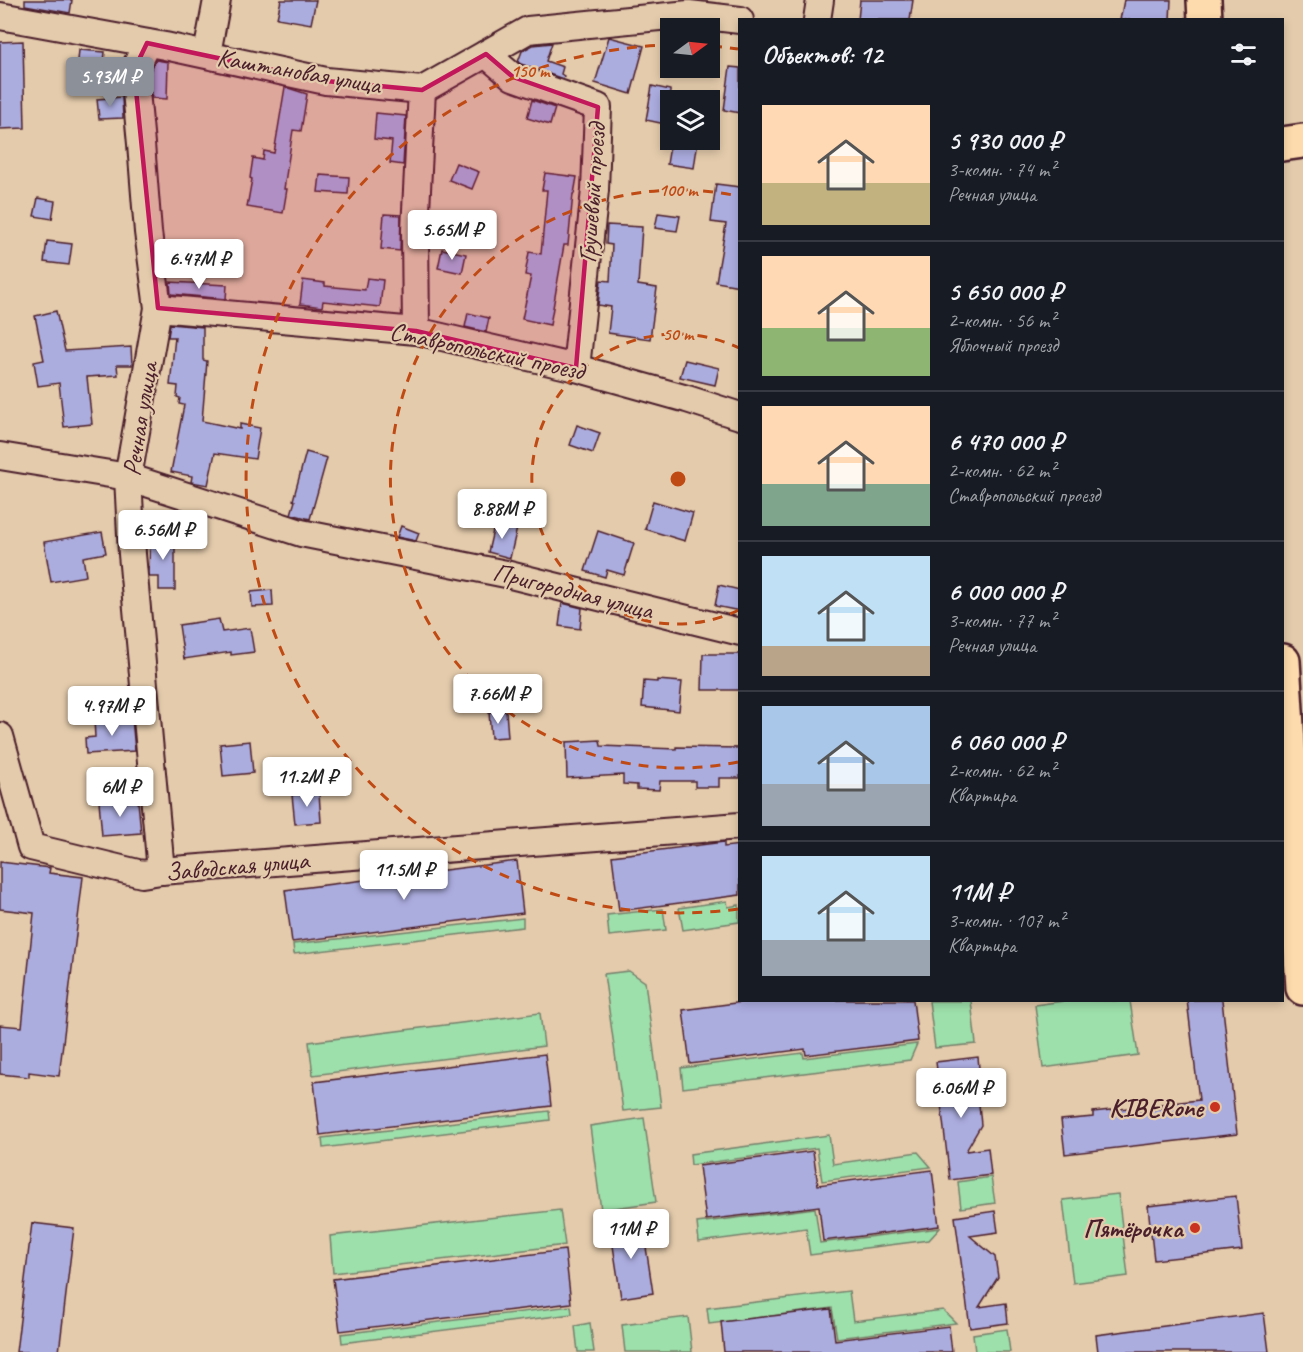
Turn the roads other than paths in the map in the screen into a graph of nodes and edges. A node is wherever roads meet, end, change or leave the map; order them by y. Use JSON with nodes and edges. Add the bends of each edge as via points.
{"nodes":[{"id":1,"x":217,"y":0,"type":"edge"},
{"id":2,"x":820,"y":0,"type":"edge"},
{"id":3,"x":1204,"y":0,"type":"edge"},
{"id":4,"x":0,"y":16,"type":"edge"},
{"id":5,"x":817,"y":18,"type":"edge"},
{"id":6,"x":1204,"y":18,"type":"edge"},
{"id":7,"x":738,"y":20,"type":"edge"},
{"id":8,"x":147,"y":43,"type":"junction"},
{"id":9,"x":207,"y":54,"type":"junction"},
{"id":10,"x":486,"y":54,"type":"junction"},
{"id":11,"x":422,"y":90,"type":"junction"},
{"id":12,"x":1303,"y":141,"type":"edge"},
{"id":13,"x":1284,"y":144,"type":"edge"},
{"id":14,"x":158,"y":308,"type":"junction"},
{"id":15,"x":416,"y":331,"type":"junction"},
{"id":16,"x":576,"y":368,"type":"junction"},
{"id":17,"x":738,"y":415,"type":"edge"},
{"id":18,"x":0,"y":456,"type":"edge"},
{"id":19,"x":128,"y":477,"type":"junction"},
{"id":20,"x":738,"y":632,"type":"edge"},
{"id":21,"x":1284,"y":666,"type":"edge"},
{"id":22,"x":1284,"y":676,"type":"edge"},
{"id":23,"x":0,"y":736,"type":"edge"},
{"id":24,"x":1303,"y":780,"type":"edge"},
{"id":25,"x":738,"y":826,"type":"edge"},
{"id":26,"x":161,"y":871,"type":"junction"},
{"id":27,"x":1303,"y":988,"type":"edge"}],
"edges":[{"from":1,"to":9,"type":"street"},
{"from":2,"to":5,"type":"street"},
{"from":3,"to":6,"type":"main road"},
{"from":4,"to":8,"type":"street","name":"Каштановая улица"},
{"from":7,"to":10,"type":"street","via":[[689,14],[528,30]]},
{"from":8,"to":9,"type":"street","name":"Каштановая улица"},
{"from":8,"to":14,"type":"street","name":"Речная улица","via":[[134,70]]},
{"from":9,"to":11,"type":"street","name":"Каштановая улица","via":[[326,81]]},
{"from":10,"to":11,"type":"street"},
{"from":10,"to":16,"type":"street","name":"Грушевый проезд","via":[[513,77],[598,107],[595,190]]},
{"from":11,"to":15,"type":"street"},
{"from":12,"to":13,"type":"main road"},
{"from":14,"to":15,"type":"street","name":"Ставропольский проезд"},
{"from":14,"to":19,"type":"street","name":"Речная улица"},
{"from":15,"to":16,"type":"street","name":"Ставропольский проезд"},
{"from":16,"to":17,"type":"street","name":"Ставропольский проезд"},
{"from":18,"to":19,"type":"street","name":"Пригородная улица"},
{"from":19,"to":20,"type":"street","name":"Пригородная улица","via":[[302,533],[506,574]]},
{"from":19,"to":26,"type":"street","name":"Речная улица"},
{"from":21,"to":24,"type":"main road"},
{"from":22,"to":27,"type":"main road"},
{"from":23,"to":26,"type":"street","name":"Заводская улица","via":[[31,847],[142,874]]},
{"from":25,"to":26,"type":"street","name":"Заводская улица"}]}
